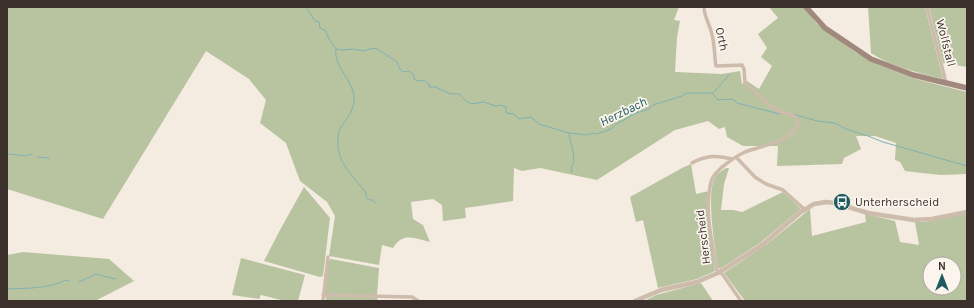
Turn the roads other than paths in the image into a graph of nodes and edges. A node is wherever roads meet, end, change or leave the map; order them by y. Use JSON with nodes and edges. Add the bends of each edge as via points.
{"nodes":[{"id":1,"x":704,"y":7,"type":"edge"},
{"id":2,"x":806,"y":7,"type":"edge"},
{"id":3,"x":927,"y":7,"type":"edge"},
{"id":4,"x":946,"y":83,"type":"junction"},
{"id":5,"x":967,"y":88,"type":"edge"},
{"id":6,"x":773,"y":108,"type":"joint"},
{"id":7,"x":734,"y":158,"type":"junction"},
{"id":8,"x":692,"y":163,"type":"dead end"},
{"id":9,"x":804,"y":209,"type":"junction"},
{"id":10,"x":967,"y":212,"type":"edge"},
{"id":11,"x":328,"y":257,"type":"dead end"},
{"id":12,"x":720,"y":272,"type":"junction"},
{"id":13,"x":323,"y":295,"type":"junction"},
{"id":14,"x":323,"y":301,"type":"edge"},
{"id":15,"x":418,"y":301,"type":"edge"},
{"id":16,"x":635,"y":301,"type":"edge"},
{"id":17,"x":741,"y":301,"type":"edge"}],
"edges":[{"from":1,"to":6,"type":"street","name":"Orth","via":[[716,52],[716,66],[742,65],[745,82]]},
{"from":2,"to":4,"type":"main road","via":[[825,28],[871,59],[913,75]]},
{"from":3,"to":4,"type":"street","name":"Wolfstall"},
{"from":4,"to":5,"type":"main road"},
{"from":6,"to":7,"type":"street","name":"Herscheid","via":[[796,117],[797,124],[794,130],[778,142]]},
{"from":7,"to":8,"type":"street","name":"Herscheid","via":[[704,157]]},
{"from":7,"to":9,"type":"street","via":[[755,177],[783,190]]},
{"from":7,"to":12,"type":"street","name":"Herscheid","via":[[711,180],[709,208],[717,270]]},
{"from":9,"to":10,"type":"street","via":[[814,204],[830,202],[868,213],[922,220]]},
{"from":9,"to":12,"type":"street","via":[[762,245]]},
{"from":11,"to":13,"type":"street"},
{"from":12,"to":16,"type":"street","via":[[697,282],[661,290]]},
{"from":12,"to":17,"type":"street"},
{"from":13,"to":14,"type":"street"},
{"from":13,"to":15,"type":"street","via":[[412,297]]}]}
